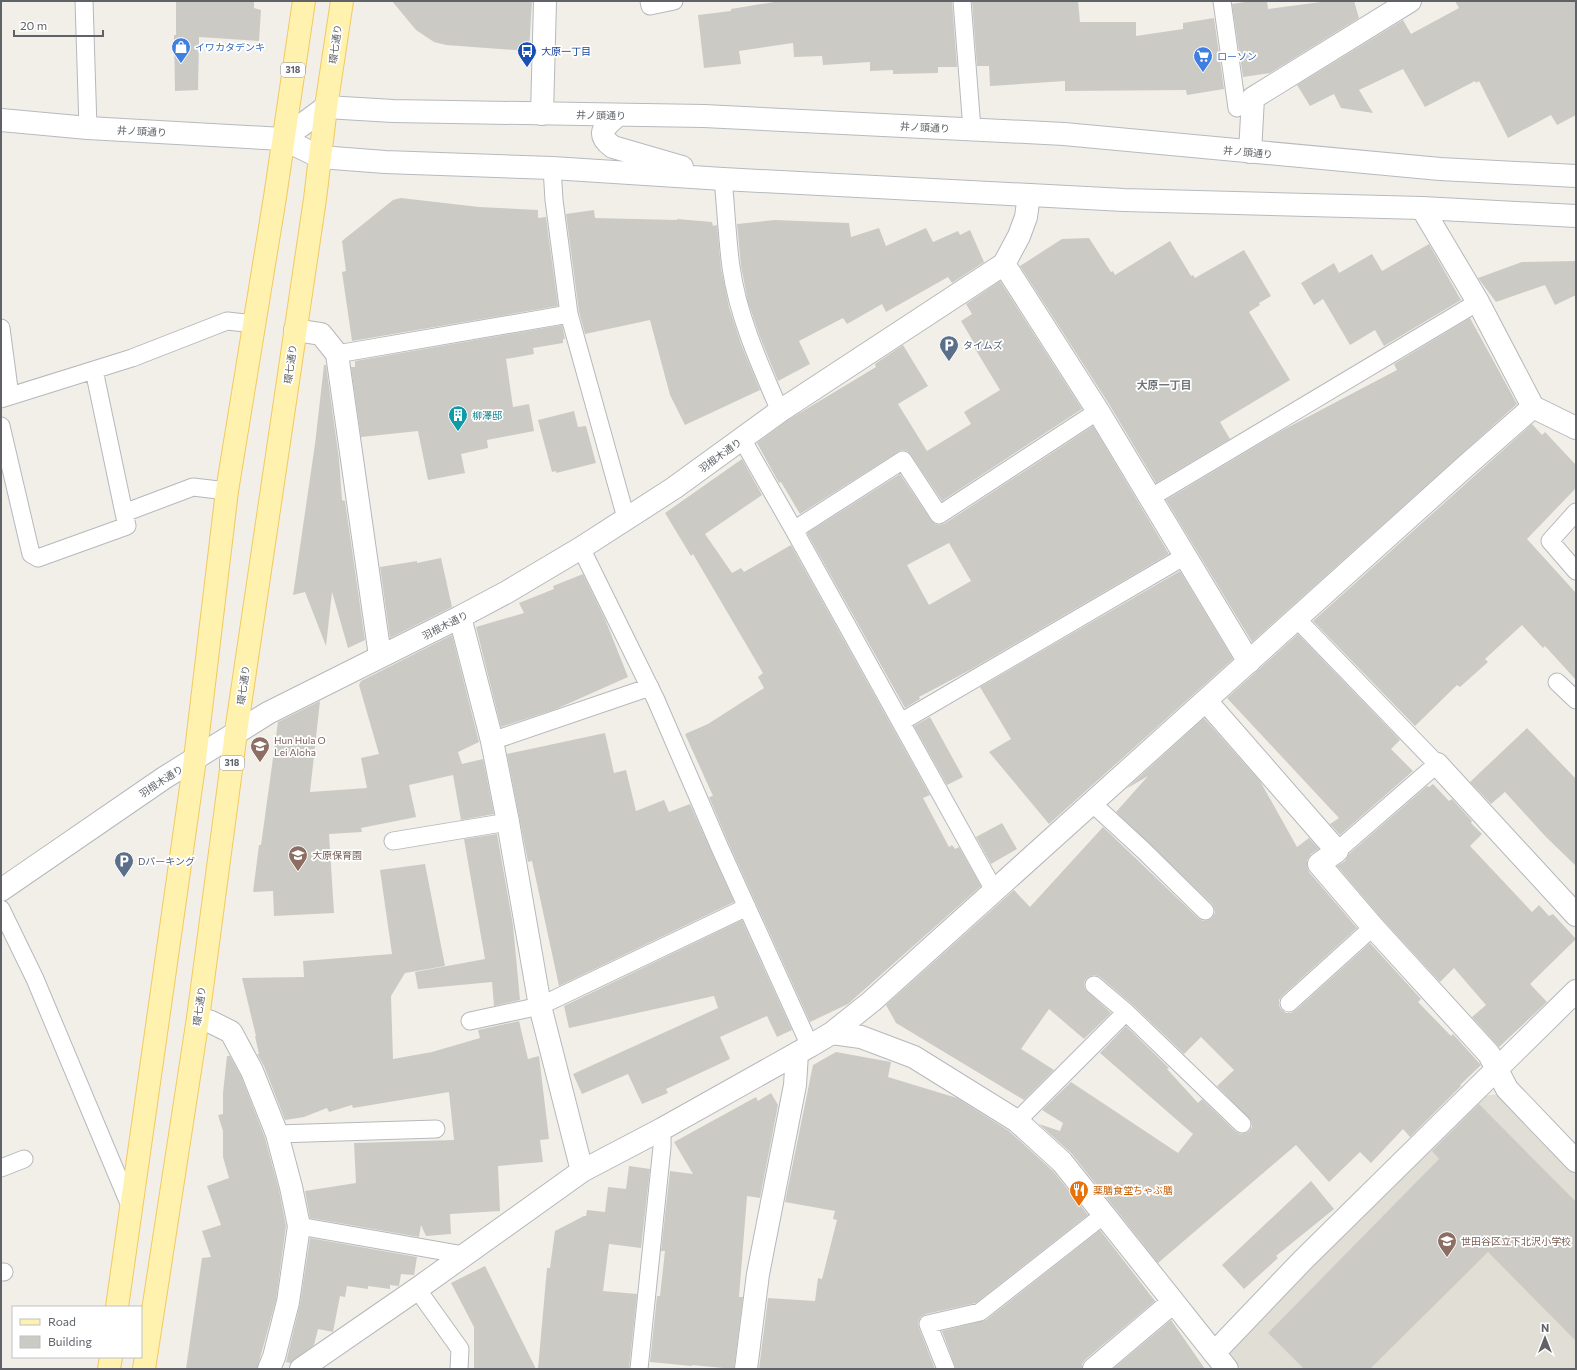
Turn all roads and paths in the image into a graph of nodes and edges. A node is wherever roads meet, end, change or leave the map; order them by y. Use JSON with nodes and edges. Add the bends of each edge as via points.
{"nodes":[{"id":1,"x":84,"y":1,"type":"edge"},
{"id":2,"x":304,"y":1,"type":"edge"},
{"id":3,"x":342,"y":1,"type":"edge"},
{"id":4,"x":545,"y":1,"type":"edge"},
{"id":5,"x":649,"y":1,"type":"edge"},
{"id":6,"x":674,"y":1,"type":"edge"},
{"id":7,"x":962,"y":1,"type":"edge"},
{"id":8,"x":1222,"y":1,"type":"edge"},
{"id":9,"x":1410,"y":1,"type":"edge"},
{"id":10,"x":326,"y":107,"type":"junction"},
{"id":11,"x":1237,"y":108,"type":"dead end"},
{"id":12,"x":542,"y":114,"type":"junction"},
{"id":13,"x":618,"y":116,"type":"junction"},
{"id":14,"x":1,"y":120,"type":"edge"},
{"id":15,"x":88,"y":128,"type":"junction"},
{"id":16,"x":972,"y":129,"type":"junction"},
{"id":17,"x":283,"y":139,"type":"junction"},
{"id":18,"x":1250,"y":152,"type":"junction"},
{"id":19,"x":320,"y":157,"type":"junction"},
{"id":20,"x":552,"y":168,"type":"junction"},
{"id":21,"x":1576,"y":176,"type":"edge"},
{"id":22,"x":723,"y":179,"type":"junction"},
{"id":23,"x":1029,"y":195,"type":"junction"},
{"id":24,"x":1422,"y":208,"type":"junction"},
{"id":25,"x":1576,"y":216,"type":"edge"},
{"id":26,"x":1004,"y":264,"type":"junction"},
{"id":27,"x":1478,"y":302,"type":"junction"},
{"id":28,"x":570,"y":314,"type":"junction"},
{"id":29,"x":255,"y":324,"type":"junction"},
{"id":30,"x":1,"y":328,"type":"edge"},
{"id":31,"x":295,"y":330,"type":"junction"},
{"id":32,"x":337,"y":354,"type":"junction"},
{"id":33,"x":94,"y":370,"type":"junction"},
{"id":34,"x":6,"y":398,"type":"edge"},
{"id":35,"x":1533,"y":407,"type":"junction"},
{"id":36,"x":780,"y":411,"type":"junction"},
{"id":37,"x":1098,"y":411,"type":"junction"},
{"id":38,"x":1,"y":426,"type":"edge"},
{"id":39,"x":1576,"y":428,"type":"edge"},
{"id":40,"x":742,"y":439,"type":"junction"},
{"id":41,"x":227,"y":491,"type":"junction"},
{"id":42,"x":1150,"y":498,"type":"junction"},
{"id":43,"x":1576,"y":512,"type":"edge"},
{"id":44,"x":124,"y":514,"type":"junction"},
{"id":45,"x":626,"y":518,"type":"junction"},
{"id":46,"x":794,"y":530,"type":"junction"},
{"id":47,"x":581,"y":548,"type":"junction"},
{"id":48,"x":1185,"y":556,"type":"junction"},
{"id":49,"x":1576,"y":570,"type":"edge"},
{"id":50,"x":460,"y":617,"type":"junction"},
{"id":51,"x":1296,"y":618,"type":"junction"},
{"id":52,"x":380,"y":656,"type":"junction"},
{"id":53,"x":1249,"y":662,"type":"junction"},
{"id":54,"x":1558,"y":682,"type":"dead end"},
{"id":55,"x":650,"y":687,"type":"junction"},
{"id":56,"x":1576,"y":700,"type":"edge"},
{"id":57,"x":1206,"y":701,"type":"junction"},
{"id":58,"x":901,"y":722,"type":"junction"},
{"id":59,"x":236,"y":732,"type":"junction"},
{"id":60,"x":492,"y":741,"type":"junction"},
{"id":61,"x":195,"y":759,"type":"junction"},
{"id":62,"x":1437,"y":764,"type":"junction"},
{"id":63,"x":1092,"y":803,"type":"junction"},
{"id":64,"x":508,"y":822,"type":"junction"},
{"id":65,"x":393,"y":841,"type":"dead end"},
{"id":66,"x":1337,"y":851,"type":"junction"},
{"id":67,"x":1,"y":890,"type":"edge"},
{"id":68,"x":994,"y":890,"type":"junction"},
{"id":69,"x":747,"y":907,"type":"junction"},
{"id":70,"x":1,"y":909,"type":"edge"},
{"id":71,"x":1205,"y":911,"type":"dead end"},
{"id":72,"x":1576,"y":915,"type":"edge"},
{"id":73,"x":1373,"y":927,"type":"junction"},
{"id":74,"x":1094,"y":985,"type":"dead end"},
{"id":75,"x":1576,"y":991,"type":"edge"},
{"id":76,"x":1289,"y":1003,"type":"dead end"},
{"id":77,"x":540,"y":1006,"type":"junction"},
{"id":78,"x":1126,"y":1012,"type":"junction"},
{"id":79,"x":198,"y":1018,"type":"junction"},
{"id":80,"x":470,"y":1021,"type":"dead end"},
{"id":81,"x":832,"y":1033,"type":"junction"},
{"id":82,"x":804,"y":1050,"type":"junction"},
{"id":83,"x":1496,"y":1070,"type":"junction"},
{"id":84,"x":1017,"y":1121,"type":"junction"},
{"id":85,"x":1242,"y":1124,"type":"dead end"},
{"id":86,"x":436,"y":1129,"type":"dead end"},
{"id":87,"x":662,"y":1129,"type":"junction"},
{"id":88,"x":277,"y":1134,"type":"junction"},
{"id":89,"x":24,"y":1159,"type":"dead end"},
{"id":90,"x":1576,"y":1161,"type":"edge"},
{"id":91,"x":1,"y":1168,"type":"edge"},
{"id":92,"x":582,"y":1171,"type":"junction"},
{"id":93,"x":131,"y":1208,"type":"junction"},
{"id":94,"x":1105,"y":1214,"type":"junction"},
{"id":95,"x":299,"y":1226,"type":"junction"},
{"id":96,"x":464,"y":1256,"type":"junction"},
{"id":97,"x":417,"y":1289,"type":"junction"},
{"id":98,"x":1173,"y":1302,"type":"junction"},
{"id":99,"x":117,"y":1306,"type":"edge"},
{"id":100,"x":111,"y":1358,"type":"edge"},
{"id":101,"x":1221,"y":1361,"type":"edge"},
{"id":102,"x":109,"y":1369,"type":"edge"},
{"id":103,"x":144,"y":1369,"type":"edge"},
{"id":104,"x":269,"y":1369,"type":"edge"},
{"id":105,"x":300,"y":1369,"type":"edge"},
{"id":106,"x":459,"y":1369,"type":"edge"},
{"id":107,"x":639,"y":1369,"type":"edge"},
{"id":108,"x":746,"y":1369,"type":"edge"},
{"id":109,"x":946,"y":1369,"type":"edge"},
{"id":110,"x":1094,"y":1369,"type":"edge"}],
"edges":[{"from":1,"to":15,"type":"lane"},
{"from":2,"to":17,"type":"main road","number":"318"},
{"from":3,"to":10,"type":"main road","name":"環七通り","number":"318"},
{"from":4,"to":12,"type":"street"},
{"from":5,"to":6,"type":"lane","via":[[650,6]]},
{"from":7,"to":16,"type":"lane"},
{"from":8,"to":11,"type":"lane"},
{"from":9,"to":18,"type":"street","via":[[1253,98]]},
{"from":10,"to":12,"type":"street","name":"井ノ頭通り"},
{"from":10,"to":17,"type":"street"},
{"from":10,"to":19,"type":"main road","name":"環七通り","number":"318"},
{"from":12,"to":13,"type":"street","name":"井ノ頭通り"},
{"from":13,"to":16,"type":"street","name":"井ノ頭通り","via":[[704,116]]},
{"from":13,"to":22,"type":"street","via":[[604,128],[605,142],[613,147]]},
{"from":14,"to":15,"type":"street","name":"井ノ頭通り"},
{"from":15,"to":17,"type":"street","name":"井ノ頭通り"},
{"from":16,"to":18,"type":"street","name":"井ノ頭通り","via":[[1064,134]]},
{"from":17,"to":19,"type":"street","name":"井ノ頭通り"},
{"from":17,"to":29,"type":"main road","number":"318"},
{"from":18,"to":21,"type":"street","name":"井ノ頭通り","via":[[1440,168]]},
{"from":19,"to":20,"type":"street","name":"井ノ頭通り"},
{"from":19,"to":31,"type":"main road","name":"環七通り","number":"318"},
{"from":20,"to":22,"type":"street","name":"井ノ頭通り"},
{"from":20,"to":28,"type":"lane"},
{"from":22,"to":23,"type":"street","name":"井ノ頭通り"},
{"from":22,"to":36,"type":"lane","via":[[731,268],[742,316]]},
{"from":23,"to":24,"type":"street","name":"井ノ頭通り"},
{"from":23,"to":26,"type":"street","via":[[1026,217]]},
{"from":24,"to":25,"type":"street","name":"井ノ頭通り"},
{"from":24,"to":27,"type":"street"},
{"from":26,"to":36,"type":"street","name":"羽根木通り"},
{"from":26,"to":37,"type":"street"},
{"from":27,"to":35,"type":"street"},
{"from":27,"to":42,"type":"lane"},
{"from":28,"to":32,"type":"lane"},
{"from":28,"to":45,"type":"lane"},
{"from":29,"to":33,"type":"lane","via":[[227,321]]},
{"from":29,"to":41,"type":"main road","number":"318"},
{"from":30,"to":34,"type":"lane"},
{"from":31,"to":32,"type":"street","via":[[321,334]]},
{"from":31,"to":59,"type":"main road","name":"環七通り","number":"318"},
{"from":32,"to":52,"type":"street"},
{"from":33,"to":34,"type":"lane"},
{"from":33,"to":44,"type":"lane"},
{"from":35,"to":39,"type":"street"},
{"from":35,"to":51,"type":"street"},
{"from":36,"to":40,"type":"street","name":"羽根木通り"},
{"from":37,"to":42,"type":"street"},
{"from":37,"to":46,"type":"lane","via":[[939,515],[904,460]]},
{"from":38,"to":44,"type":"lane","via":[[31,554],[38,558],[127,526]]},
{"from":40,"to":45,"type":"street","name":"羽根木通り","via":[[674,488]]},
{"from":40,"to":46,"type":"lane"},
{"from":41,"to":44,"type":"lane","via":[[193,487]]},
{"from":41,"to":61,"type":"main road","number":"318"},
{"from":42,"to":48,"type":"street"},
{"from":43,"to":49,"type":"lane","via":[[1550,542]]},
{"from":45,"to":47,"type":"street","name":"羽根木通り"},
{"from":46,"to":58,"type":"lane"},
{"from":47,"to":50,"type":"street","name":"羽根木通り"},
{"from":47,"to":55,"type":"lane"},
{"from":48,"to":53,"type":"street"},
{"from":48,"to":58,"type":"lane"},
{"from":50,"to":52,"type":"street","name":"羽根木通り"},
{"from":50,"to":60,"type":"street"},
{"from":51,"to":53,"type":"street"},
{"from":51,"to":62,"type":"lane"},
{"from":52,"to":59,"type":"street","name":"羽根木通り"},
{"from":53,"to":57,"type":"street"},
{"from":54,"to":56,"type":"lane"},
{"from":55,"to":60,"type":"lane"},
{"from":55,"to":69,"type":"lane"},
{"from":57,"to":63,"type":"street"},
{"from":57,"to":66,"type":"street"},
{"from":58,"to":68,"type":"lane"},
{"from":59,"to":61,"type":"street","name":"羽根木通り"},
{"from":59,"to":79,"type":"main road","name":"環七通り","number":"318"},
{"from":60,"to":64,"type":"street"},
{"from":61,"to":67,"type":"street","name":"羽根木通り"},
{"from":61,"to":93,"type":"main road","number":"318"},
{"from":62,"to":66,"type":"lane"},
{"from":62,"to":72,"type":"street"},
{"from":63,"to":68,"type":"street"},
{"from":63,"to":71,"type":"lane"},
{"from":64,"to":65,"type":"lane"},
{"from":64,"to":77,"type":"street"},
{"from":66,"to":73,"type":"street","via":[[1319,864]]},
{"from":68,"to":81,"type":"street","via":[[872,1001]]},
{"from":69,"to":77,"type":"lane"},
{"from":69,"to":82,"type":"lane"},
{"from":70,"to":93,"type":"lane","via":[[35,979]]},
{"from":73,"to":76,"type":"lane"},
{"from":73,"to":83,"type":"street","via":[[1488,1054]]},
{"from":74,"to":78,"type":"lane"},
{"from":75,"to":83,"type":"street"},
{"from":77,"to":80,"type":"lane"},
{"from":77,"to":92,"type":"street"},
{"from":78,"to":84,"type":"lane"},
{"from":78,"to":85,"type":"lane"},
{"from":79,"to":88,"type":"street","via":[[231,1032],[252,1071]]},
{"from":79,"to":103,"type":"main road","name":"環七通り","number":"318"},
{"from":81,"to":82,"type":"street"},
{"from":81,"to":84,"type":"street","via":[[861,1037],[914,1057]]},
{"from":82,"to":87,"type":"street"},
{"from":82,"to":108,"type":"street","via":[[758,1274]]},
{"from":83,"to":90,"type":"street","via":[[1506,1089]]},
{"from":83,"to":101,"type":"street","via":[[1302,1261]]},
{"from":84,"to":94,"type":"street","via":[[1062,1162]]},
{"from":86,"to":88,"type":"lane"},
{"from":87,"to":92,"type":"street"},
{"from":87,"to":107,"type":"lane"},
{"from":88,"to":95,"type":"street"},
{"from":89,"to":91,"type":"lane"},
{"from":92,"to":96,"type":"street"},
{"from":93,"to":99,"type":"main road","number":"318"},
{"from":94,"to":98,"type":"street"},
{"from":94,"to":109,"type":"lane","via":[[980,1312],[928,1324]]},
{"from":95,"to":96,"type":"lane"},
{"from":95,"to":104,"type":"street","via":[[288,1302]]},
{"from":96,"to":97,"type":"street"},
{"from":97,"to":105,"type":"street"},
{"from":97,"to":106,"type":"lane","via":[[460,1349]]},
{"from":98,"to":101,"type":"street"},
{"from":98,"to":110,"type":"street"},
{"from":100,"to":102,"type":"main road"}]}
